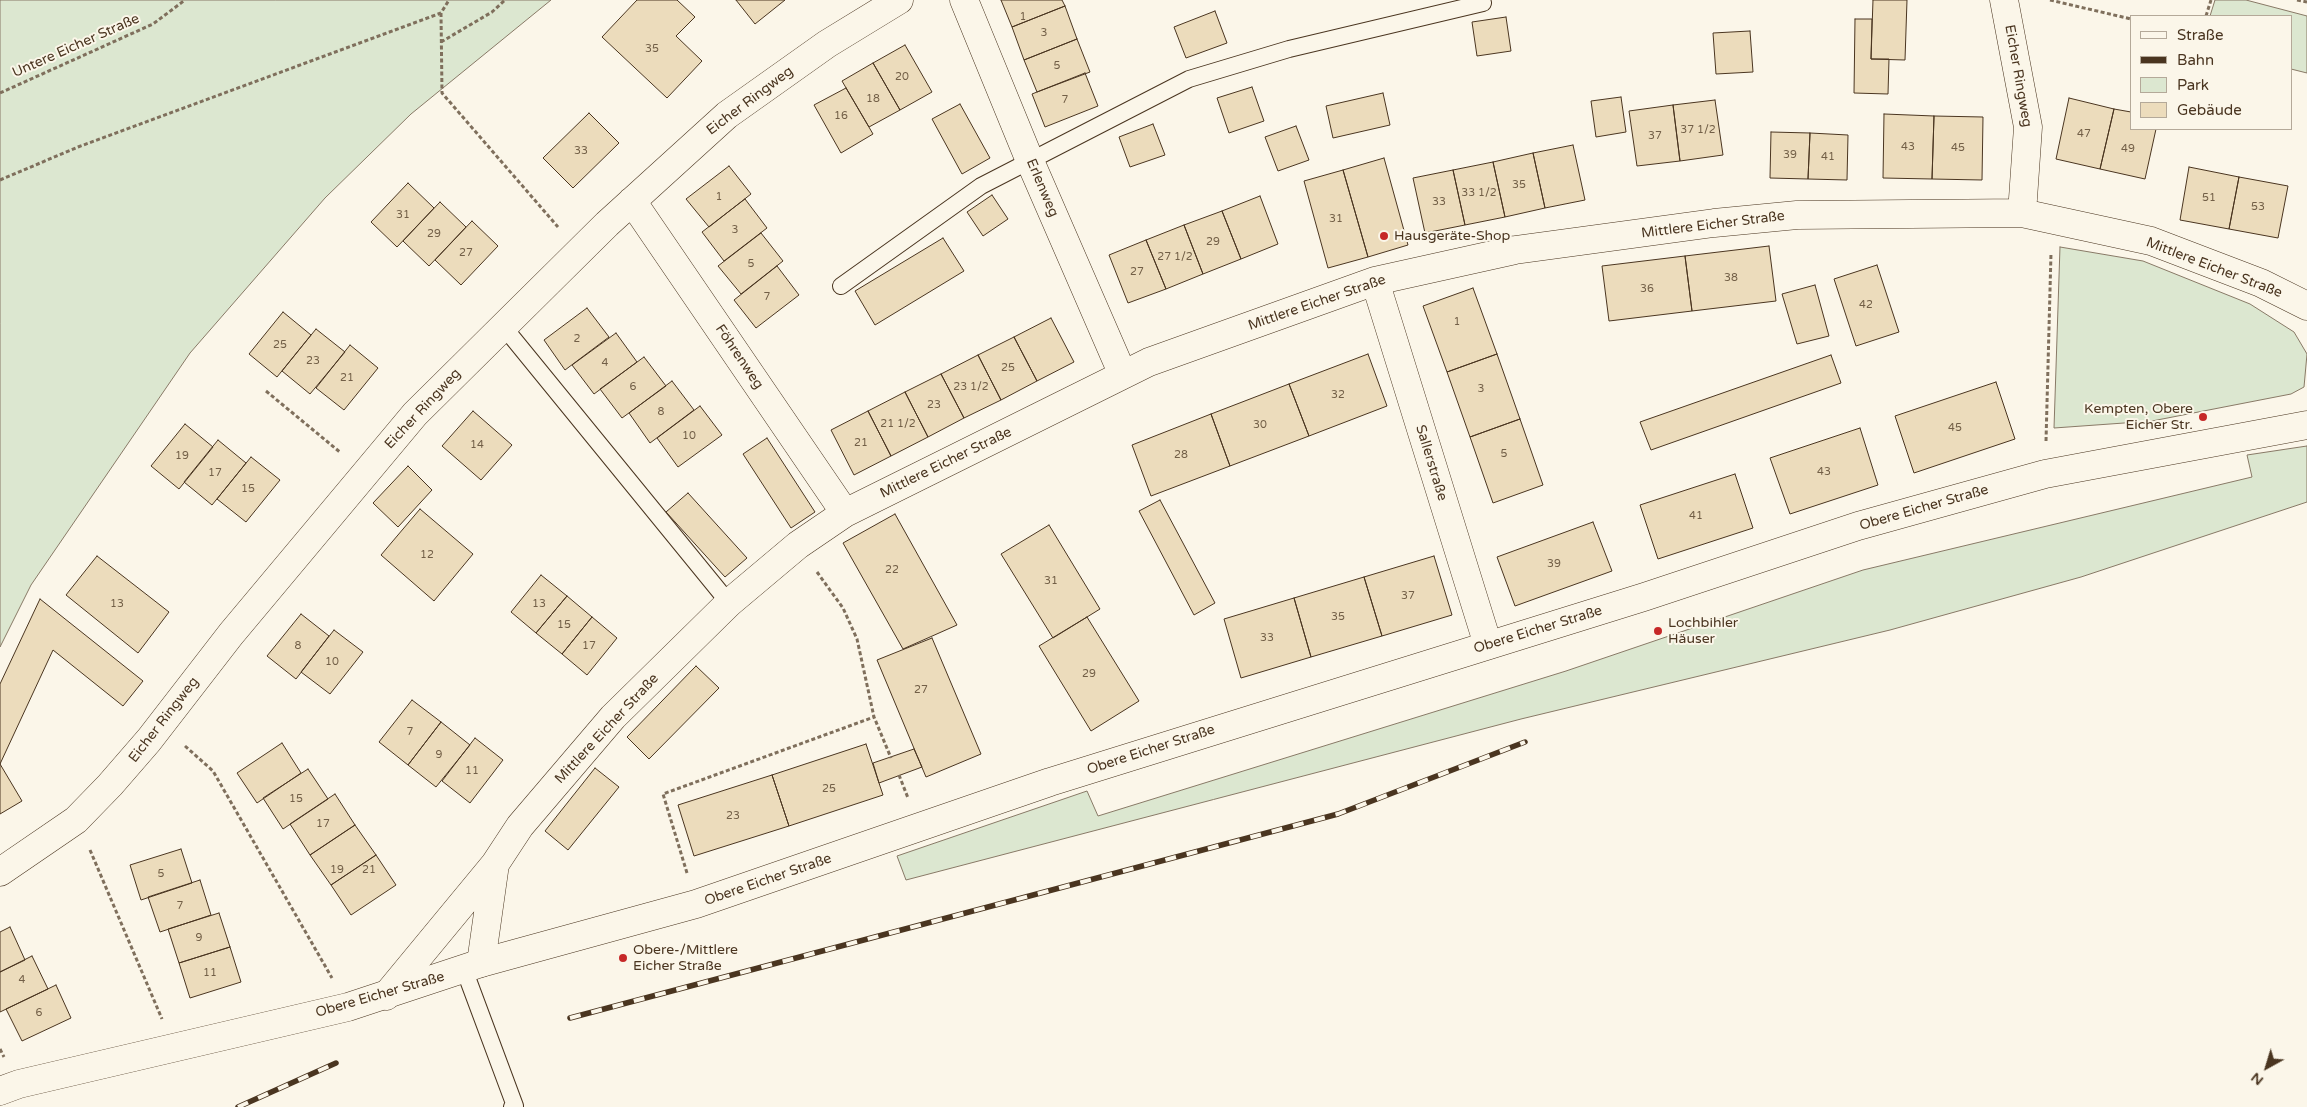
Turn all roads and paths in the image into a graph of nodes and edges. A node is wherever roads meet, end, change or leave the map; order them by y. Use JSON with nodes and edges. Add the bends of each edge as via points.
{"nodes":[{"id":1,"x":185,"y":0,"type":"edge"},
{"id":2,"x":449,"y":0,"type":"edge"},
{"id":3,"x":505,"y":0,"type":"edge"},
{"id":4,"x":899,"y":0,"type":"edge"},
{"id":5,"x":964,"y":0,"type":"edge"},
{"id":6,"x":2004,"y":0,"type":"edge"},
{"id":7,"x":2050,"y":0,"type":"edge"},
{"id":8,"x":2210,"y":0,"type":"edge"},
{"id":9,"x":2297,"y":0,"type":"edge"},
{"id":10,"x":2307,"y":2,"type":"edge"},
{"id":11,"x":1483,"y":3,"type":"dead end"},
{"id":12,"x":441,"y":13,"type":"junction"},
{"id":13,"x":2206,"y":15,"type":"edge"},
{"id":14,"x":2130,"y":19,"type":"edge"},
{"id":15,"x":442,"y":42,"type":"junction"},
{"id":16,"x":0,"y":93,"type":"edge"},
{"id":17,"x":1030,"y":161,"type":"junction"},
{"id":18,"x":0,"y":180,"type":"edge"},
{"id":19,"x":632,"y":201,"type":"junction"},
{"id":20,"x":2022,"y":213,"type":"junction"},
{"id":21,"x":2052,"y":218,"type":"junction"},
{"id":22,"x":560,"y":230,"type":"dead end"},
{"id":23,"x":1375,"y":281,"type":"junction"},
{"id":24,"x":841,"y":286,"type":"dead end"},
{"id":25,"x":2307,"y":306,"type":"edge"},
{"id":26,"x":503,"y":326,"type":"junction"},
{"id":27,"x":1123,"y":375,"type":"junction"},
{"id":28,"x":266,"y":391,"type":"dead end"},
{"id":29,"x":2307,"y":425,"type":"edge"},
{"id":30,"x":365,"y":473,"type":"junction"},
{"id":31,"x":2045,"y":474,"type":"junction"},
{"id":32,"x":845,"y":513,"type":"junction"},
{"id":33,"x":798,"y":545,"type":"junction"},
{"id":34,"x":728,"y":603,"type":"junction"},
{"id":35,"x":1488,"y":645,"type":"junction"},
{"id":36,"x":874,"y":718,"type":"junction"},
{"id":37,"x":161,"y":725,"type":"junction"},
{"id":38,"x":891,"y":758,"type":"dead end"},
{"id":39,"x":86,"y":841,"type":"dead end"},
{"id":40,"x":495,"y":864,"type":"junction"},
{"id":41,"x":0,"y":872,"type":"edge"},
{"id":42,"x":696,"y":904,"type":"junction"},
{"id":43,"x":472,"y":966,"type":"junction"},
{"id":44,"x":386,"y":996,"type":"junction"},
{"id":45,"x":348,"y":1007,"type":"junction"},
{"id":46,"x":162,"y":1020,"type":"dead end"},
{"id":47,"x":0,"y":1091,"type":"edge"},
{"id":48,"x":512,"y":1107,"type":"edge"}],
"edges":[{"from":1,"to":16,"type":"path","name":"Untere Eicher Straße","via":[[153,24]]},
{"from":2,"to":12,"type":"path"},
{"from":3,"to":15,"type":"path","via":[[492,12]]},
{"from":4,"to":19,"type":"street","name":"Eicher Ringweg","via":[[827,44],[727,115]]},
{"from":5,"to":17,"type":"street","name":"Erlenweg"},
{"from":6,"to":20,"type":"street","name":"Eicher Ringweg","via":[[2028,127]]},
{"from":7,"to":14,"type":"path"},
{"from":8,"to":13,"type":"path"},
{"from":9,"to":10,"type":"path"},
{"from":11,"to":17,"type":"lane","via":[[1289,49],[1189,79]]},
{"from":12,"to":15,"type":"path"},
{"from":12,"to":18,"type":"path","via":[[78,147]]},
{"from":15,"to":22,"type":"path","via":[[442,93]]},
{"from":17,"to":24,"type":"lane","via":[[981,186]]},
{"from":17,"to":27,"type":"street","name":"Erlenweg"},
{"from":19,"to":26,"type":"street","name":"Eicher Ringweg"},
{"from":19,"to":32,"type":"street","name":"Föhrenweg"},
{"from":20,"to":21,"type":"street","name":"Mittlere Eicher Straße"},
{"from":20,"to":23,"type":"street","name":"Mittlere Eicher Straße","via":[[1797,215],[1714,223],[1515,250]]},
{"from":21,"to":25,"type":"street","name":"Mittlere Eicher Straße","via":[[2151,241],[2261,283]]},
{"from":21,"to":31,"type":"path"},
{"from":23,"to":27,"type":"street","name":"Mittlere Eicher Straße","via":[[1149,362]]},
{"from":23,"to":35,"type":"street","name":"Sallerstraße"},
{"from":26,"to":30,"type":"street","name":"Eicher Ringweg","via":[[415,414]]},
{"from":26,"to":34,"type":"lane"},
{"from":27,"to":32,"type":"street","name":"Mittlere Eicher Straße"},
{"from":28,"to":30,"type":"path"},
{"from":29,"to":31,"type":"street","name":"Obere Eicher Straße"},
{"from":30,"to":37,"type":"street","name":"Eicher Ringweg","via":[[231,634]]},
{"from":31,"to":35,"type":"street","name":"Obere Eicher Straße","via":[[1858,526]]},
{"from":32,"to":33,"type":"street","name":"Mittlere Eicher Straße"},
{"from":33,"to":34,"type":"street","name":"Mittlere Eicher Straße"},
{"from":33,"to":36,"type":"path","via":[[843,608],[857,639]]},
{"from":34,"to":40,"type":"street","name":"Mittlere Eicher Straße","via":[[613,717],[520,826]]},
{"from":35,"to":42,"type":"street","name":"Obere Eicher Straße","via":[[1050,782]]},
{"from":36,"to":38,"type":"path"},
{"from":36,"to":42,"type":"path","via":[[663,794]]},
{"from":37,"to":41,"type":"street","name":"Eicher Ringweg","via":[[76,820]]},
{"from":37,"to":45,"type":"path","via":[[213,771]]},
{"from":39,"to":46,"type":"path"},
{"from":40,"to":43,"type":"street","name":"Mittlere Eicher Straße"},
{"from":40,"to":44,"type":"street","name":"Mittlere Eicher Straße"},
{"from":42,"to":43,"type":"street","name":"Obere Eicher Straße"},
{"from":43,"to":44,"type":"street","name":"Obere Eicher Straße"},
{"from":43,"to":48,"type":"lane","via":[[515,1106]]},
{"from":44,"to":45,"type":"street","name":"Obere Eicher Straße"},
{"from":45,"to":47,"type":"street","name":"Obere Eicher Straße"}]}
